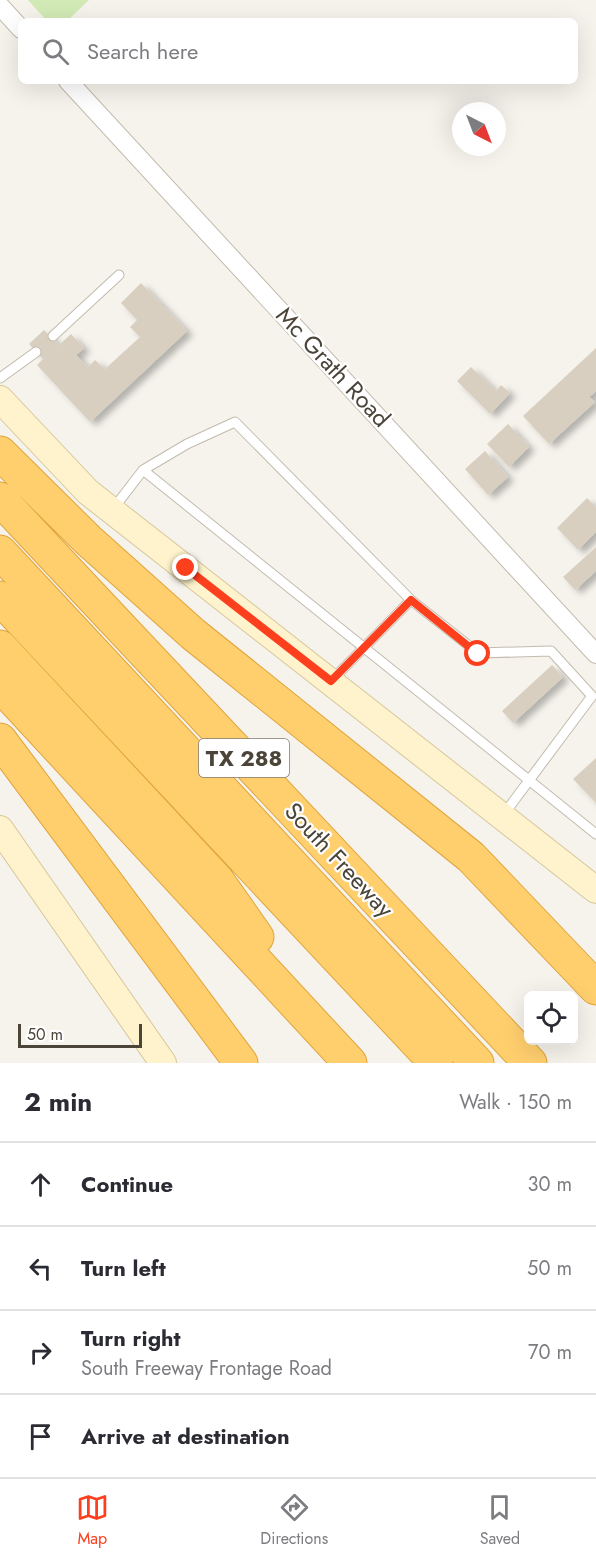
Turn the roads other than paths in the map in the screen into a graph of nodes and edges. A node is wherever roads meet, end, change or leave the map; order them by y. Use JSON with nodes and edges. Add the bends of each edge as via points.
{"nodes":[{"id":1,"x":0,"y":6,"type":"edge"},
{"id":2,"x":18,"y":26,"type":"edge"},
{"id":3,"x":71,"y":84,"type":"edge"},
{"id":4,"x":119,"y":275,"type":"dead end"},
{"id":5,"x":53,"y":336,"type":"dead end"},
{"id":6,"x":36,"y":352,"type":"dead end"},
{"id":7,"x":0,"y":378,"type":"edge"},
{"id":8,"x":0,"y":399,"type":"edge"},
{"id":9,"x":0,"y":453,"type":"edge"},
{"id":10,"x":143,"y":470,"type":"junction"},
{"id":11,"x":0,"y":499,"type":"edge"},
{"id":12,"x":112,"y":510,"type":"junction"},
{"id":13,"x":0,"y":552,"type":"edge"},
{"id":14,"x":0,"y":598,"type":"edge"},
{"id":15,"x":411,"y":600,"type":"junction"},
{"id":16,"x":0,"y":647,"type":"edge"},
{"id":17,"x":362,"y":647,"type":"junction"},
{"id":18,"x":596,"y":654,"type":"edge"},
{"id":19,"x":331,"y":681,"type":"junction"},
{"id":20,"x":0,"y":685,"type":"edge"},
{"id":21,"x":0,"y":740,"type":"edge"},
{"id":22,"x":530,"y":782,"type":"junction"},
{"id":23,"x":223,"y":791,"type":"junction"},
{"id":24,"x":502,"y":816,"type":"junction"},
{"id":25,"x":0,"y":829,"type":"edge"},
{"id":26,"x":596,"y":834,"type":"edge"},
{"id":27,"x":596,"y":890,"type":"edge"},
{"id":28,"x":596,"y":988,"type":"edge"},
{"id":29,"x":488,"y":1018,"type":"junction"},
{"id":30,"x":324,"y":1035,"type":"junction"},
{"id":31,"x":164,"y":1063,"type":"edge"},
{"id":32,"x":241,"y":1063,"type":"edge"},
{"id":33,"x":350,"y":1063,"type":"edge"},
{"id":34,"x":436,"y":1063,"type":"edge"},
{"id":35,"x":477,"y":1063,"type":"edge"},
{"id":36,"x":530,"y":1063,"type":"edge"}],
"edges":[{"from":1,"to":2,"type":"street"},
{"from":3,"to":18,"type":"street","name":"Mc Grath Road"},
{"from":4,"to":5,"type":"lane"},
{"from":6,"to":7,"type":"lane"},
{"from":8,"to":12,"type":"main road","via":[[50,455]]},
{"from":9,"to":28,"type":"highway","via":[[88,540],[194,634],[471,857]]},
{"from":10,"to":12,"type":"lane"},
{"from":10,"to":15,"type":"lane","via":[[235,422]]},
{"from":10,"to":17,"type":"lane"},
{"from":11,"to":29,"type":"highway","name":"South Freeway","number":"TX 288"},
{"from":12,"to":19,"type":"main road"},
{"from":13,"to":23,"type":"highway"},
{"from":14,"to":34,"type":"highway"},
{"from":15,"to":17,"type":"lane"},
{"from":15,"to":22,"type":"lane","via":[[478,654],[551,651],[592,696]]},
{"from":16,"to":30,"type":"highway","via":[[217,880]]},
{"from":17,"to":19,"type":"lane"},
{"from":17,"to":22,"type":"lane"},
{"from":19,"to":24,"type":"main road"},
{"from":20,"to":30,"type":"highway"},
{"from":21,"to":32,"type":"highway"},
{"from":22,"to":24,"type":"lane"},
{"from":22,"to":26,"type":"lane"},
{"from":23,"to":29,"type":"highway"},
{"from":23,"to":35,"type":"highway"},
{"from":24,"to":27,"type":"main road"},
{"from":25,"to":31,"type":"main road"},
{"from":29,"to":36,"type":"highway","name":"South Freeway","number":"TX 288"},
{"from":30,"to":33,"type":"highway"}]}
